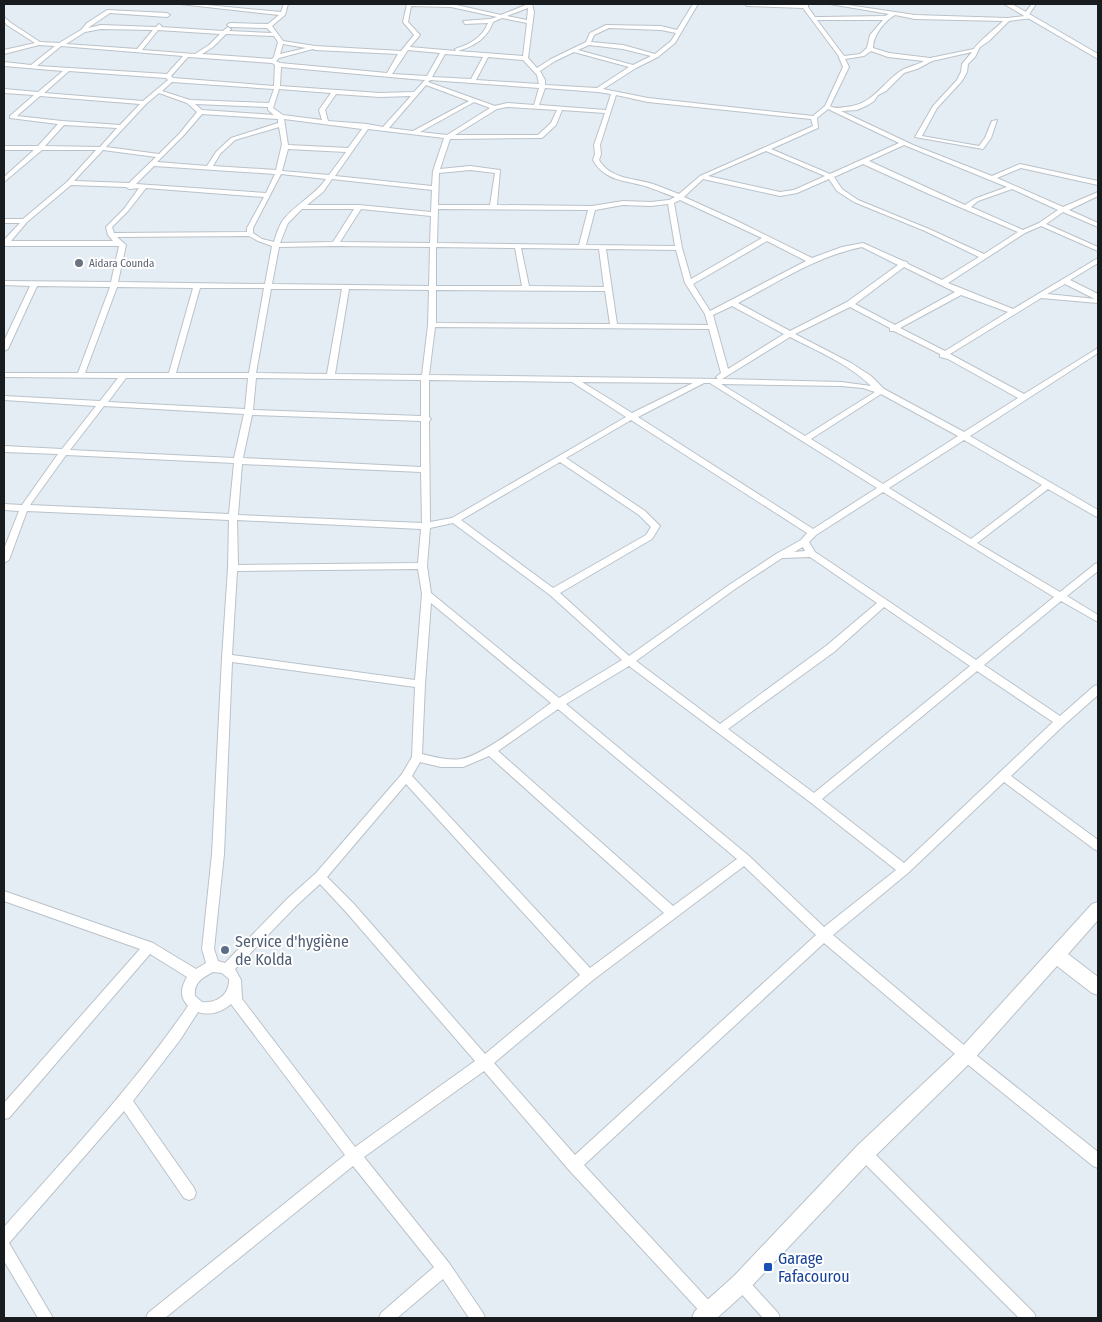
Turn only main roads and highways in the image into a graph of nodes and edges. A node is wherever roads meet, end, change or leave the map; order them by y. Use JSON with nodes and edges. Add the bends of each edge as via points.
{"nodes":[{"id":1,"x":1007,"y":4,"type":"edge"},
{"id":2,"x":1098,"y":57,"type":"edge"},
{"id":3,"x":1098,"y":909,"type":"edge"},
{"id":4,"x":1056,"y":955,"type":"junction"},
{"id":5,"x":1098,"y":987,"type":"edge"},
{"id":6,"x":706,"y":1315,"type":"edge"}],
"edges":[{"from":1,"to":2,"type":"main road"},
{"from":3,"to":4,"type":"main road"},
{"from":4,"to":5,"type":"main road"},
{"from":4,"to":6,"type":"main road","via":[[966,1055],[864,1153],[741,1283]]}]}
